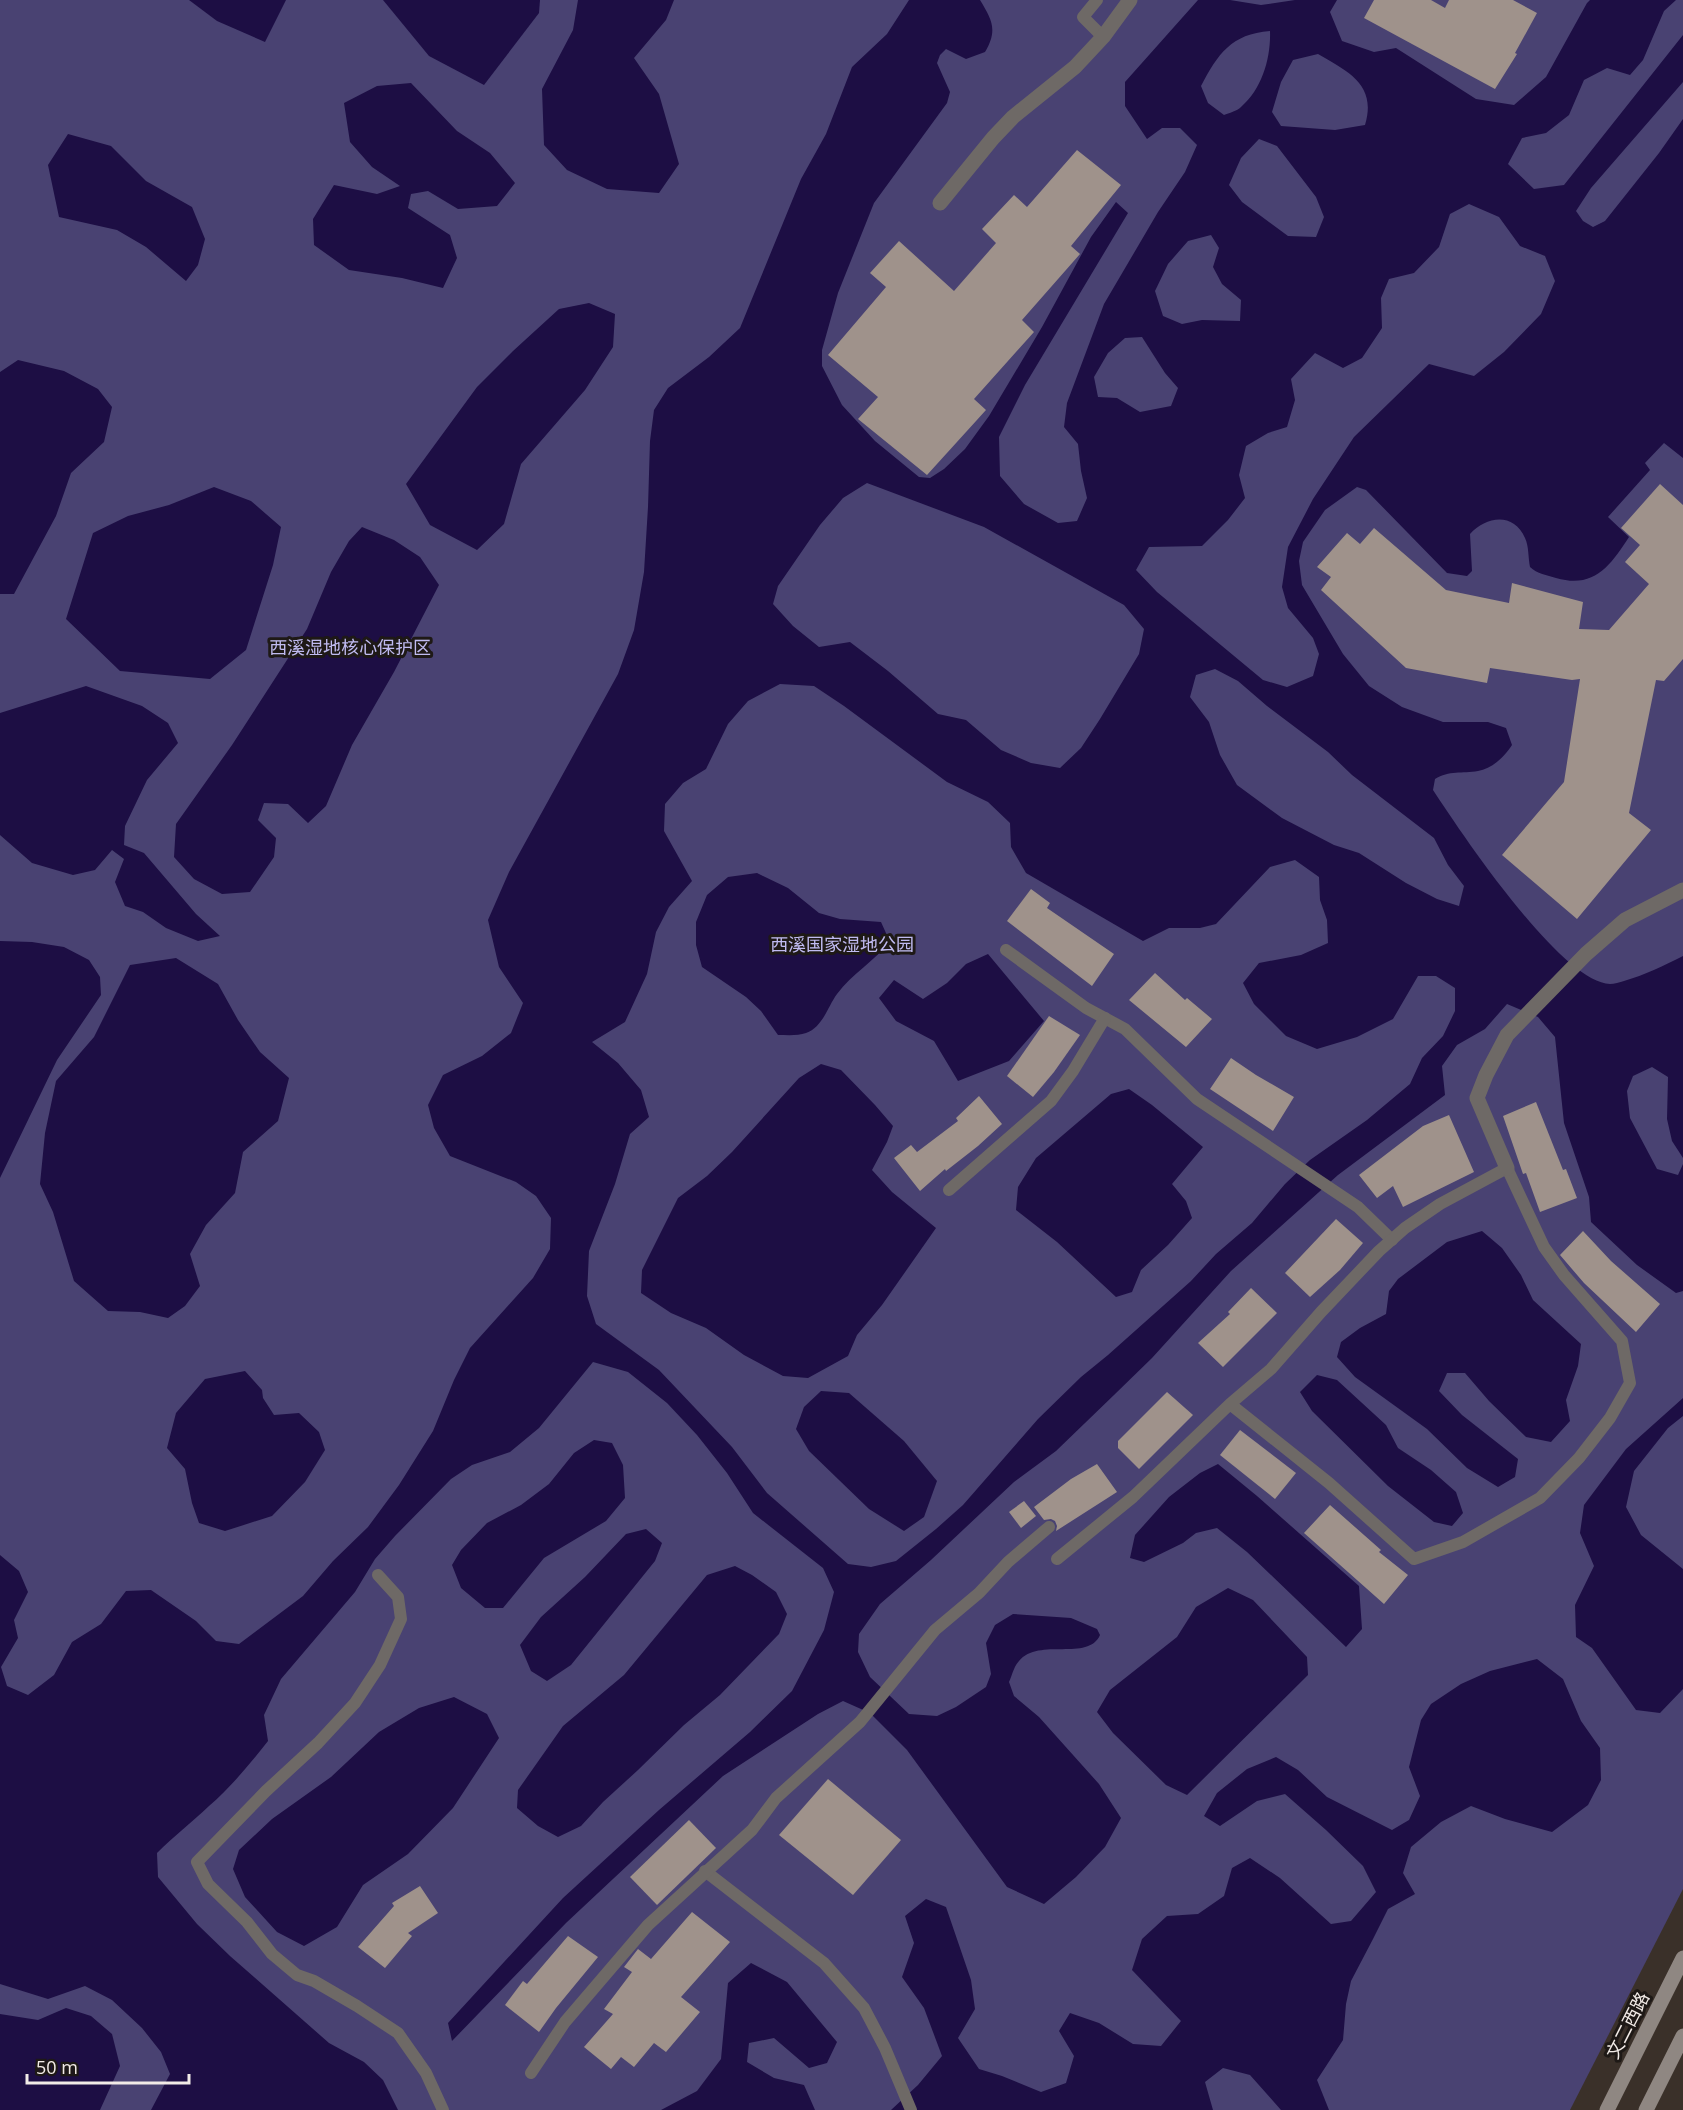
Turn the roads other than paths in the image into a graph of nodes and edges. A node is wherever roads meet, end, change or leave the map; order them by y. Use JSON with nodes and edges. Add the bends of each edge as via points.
{"nodes":[{"id":1,"x":1096,"y":0,"type":"edge"},
{"id":2,"x":1130,"y":0,"type":"edge"},
{"id":3,"x":1103,"y":37,"type":"junction"},
{"id":4,"x":940,"y":203,"type":"dead end"},
{"id":5,"x":1683,"y":890,"type":"edge"},
{"id":6,"x":1006,"y":950,"type":"dead end"},
{"id":7,"x":1105,"y":1018,"type":"junction"},
{"id":8,"x":1507,"y":1168,"type":"junction"},
{"id":9,"x":950,"y":1190,"type":"dead end"},
{"id":10,"x":1392,"y":1240,"type":"junction"},
{"id":11,"x":1230,"y":1404,"type":"junction"},
{"id":12,"x":1049,"y":1527,"type":"dead end"},
{"id":13,"x":1057,"y":1559,"type":"dead end"},
{"id":14,"x":378,"y":1575,"type":"dead end"},
{"id":15,"x":705,"y":1871,"type":"junction"},
{"id":16,"x":1683,"y":1958,"type":"edge"},
{"id":17,"x":1683,"y":2036,"type":"edge"},
{"id":18,"x":531,"y":2073,"type":"dead end"},
{"id":19,"x":443,"y":2110,"type":"edge"},
{"id":20,"x":911,"y":2110,"type":"edge"},
{"id":21,"x":1607,"y":2110,"type":"edge"},
{"id":22,"x":1646,"y":2110,"type":"edge"}],
"edges":[{"from":1,"to":3,"type":"lane","via":[[1083,17]]},
{"from":2,"to":3,"type":"street"},
{"from":3,"to":4,"type":"street","via":[[1075,67],[1013,117]]},
{"from":5,"to":8,"type":"street","via":[[1625,920],[1507,1035],[1477,1098]]},
{"from":6,"to":7,"type":"lane"},
{"from":7,"to":9,"type":"lane","via":[[1052,1101]]},
{"from":7,"to":10,"type":"lane","via":[[1125,1029],[1197,1098],[1358,1207]]},
{"from":8,"to":10,"type":"lane","via":[[1440,1204]]},
{"from":8,"to":11,"type":"lane","via":[[1544,1247],[1622,1341],[1630,1383],[1610,1418],[1579,1458],[1540,1498],[1463,1542],[1414,1559],[1329,1483]]},
{"from":10,"to":11,"type":"lane","via":[[1271,1369]]},
{"from":11,"to":13,"type":"lane","via":[[1133,1497]]},
{"from":12,"to":15,"type":"lane","via":[[936,1630],[860,1722],[776,1798],[752,1830]]},
{"from":14,"to":19,"type":"lane","via":[[398,1597],[401,1619],[355,1703],[197,1862],[208,1884],[247,1922],[272,1954],[297,1975],[398,2033],[426,2073]]},
{"from":15,"to":18,"type":"lane","via":[[648,1925],[609,1970],[565,2022]]},
{"from":15,"to":20,"type":"lane","via":[[824,1963],[864,2008]]},
{"from":16,"to":21,"type":"main road","name":"文二西路"},
{"from":17,"to":22,"type":"main road"}]}
